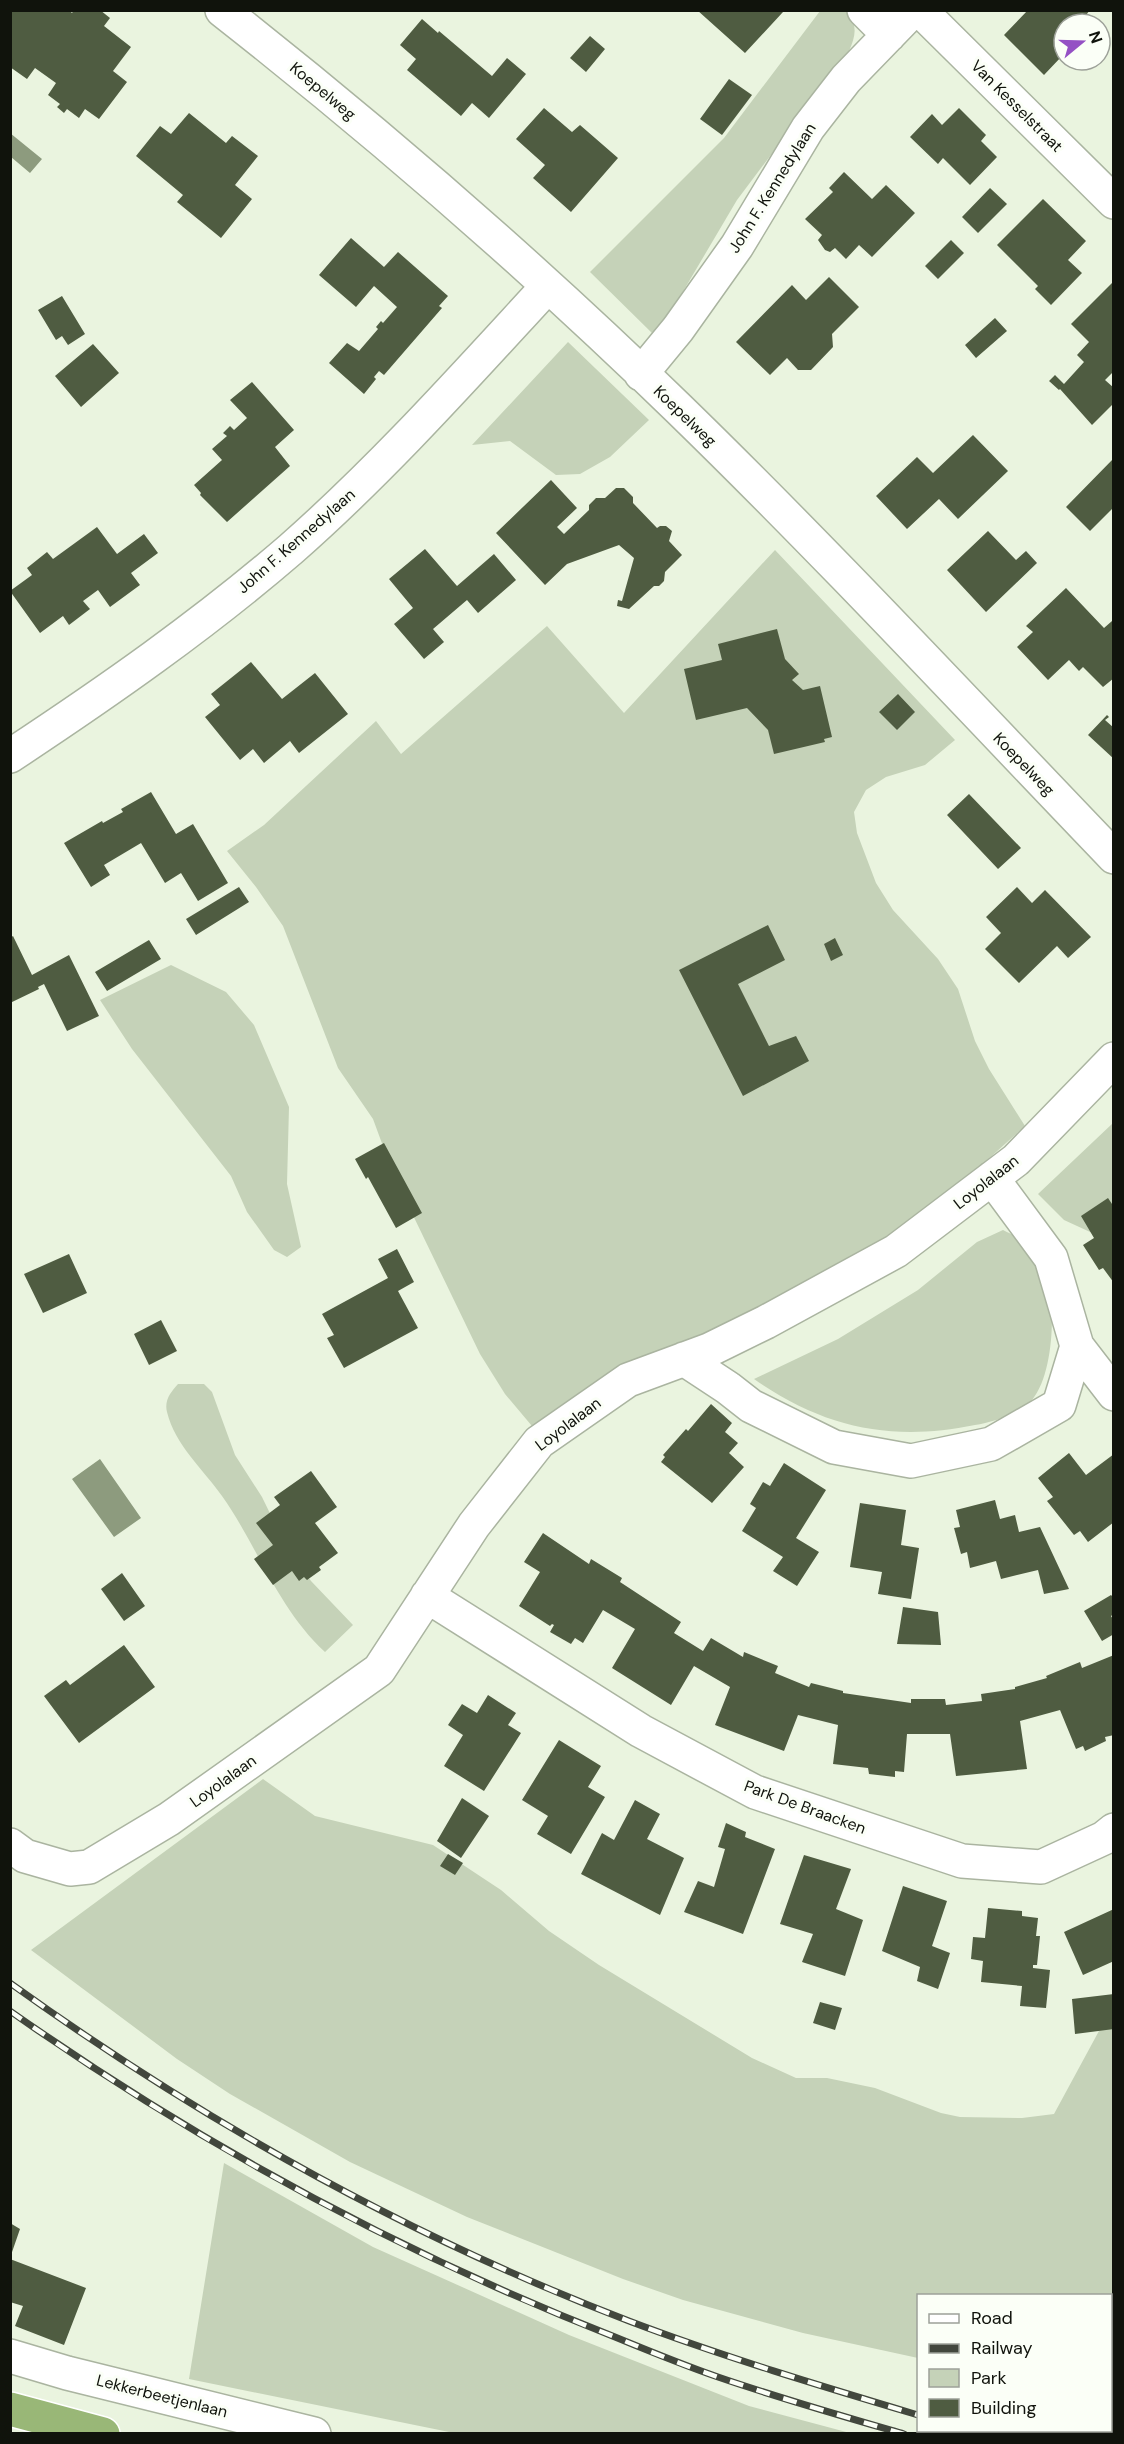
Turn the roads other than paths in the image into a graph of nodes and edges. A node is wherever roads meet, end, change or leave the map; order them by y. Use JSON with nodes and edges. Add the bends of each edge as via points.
{"nodes":[{"id":1,"x":222,"y":10,"type":"edge"},
{"id":2,"x":864,"y":10,"type":"edge"},
{"id":3,"x":913,"y":10,"type":"edge"},
{"id":4,"x":920,"y":10,"type":"edge"},
{"id":5,"x":889,"y":35,"type":"junction"},
{"id":6,"x":1113,"y":202,"type":"edge"},
{"id":7,"x":547,"y":287,"type":"junction"},
{"id":8,"x":641,"y":374,"type":"junction"},
{"id":9,"x":11,"y":756,"type":"edge"},
{"id":10,"x":1113,"y":857,"type":"edge"},
{"id":11,"x":1113,"y":1059,"type":"edge"},
{"id":12,"x":992,"y":1178,"type":"junction"},
{"id":13,"x":1077,"y":1346,"type":"junction"},
{"id":14,"x":684,"y":1359,"type":"junction"},
{"id":15,"x":1113,"y":1394,"type":"edge"},
{"id":16,"x":427,"y":1596,"type":"junction"},
{"id":17,"x":1113,"y":1830,"type":"edge"},
{"id":18,"x":10,"y":1845,"type":"edge"},
{"id":19,"x":10,"y":2356,"type":"edge"},
{"id":20,"x":10,"y":2409,"type":"edge"},
{"id":21,"x":103,"y":2433,"type":"edge"},
{"id":22,"x":314,"y":2433,"type":"edge"}],
"edges":[{"from":1,"to":7,"type":"street","name":"Koepelweg","via":[[386,143]]},
{"from":2,"to":5,"type":"street"},
{"from":3,"to":5,"type":"street","name":"John F. Kennedylaan"},
{"from":4,"to":6,"type":"street","name":"Van Kesselstraat"},
{"from":5,"to":8,"type":"street","name":"John F. Kennedylaan","via":[[846,79],[808,128],[737,246]]},
{"from":7,"to":8,"type":"street","name":"Koepelweg"},
{"from":7,"to":9,"type":"street","name":"John F. Kennedylaan","via":[[431,414],[289,551],[177,640]]},
{"from":8,"to":10,"type":"street","name":"Koepelweg","via":[[807,537]]},
{"from":11,"to":12,"type":"street","name":"Loyolalaan","via":[[1016,1160]]},
{"from":12,"to":13,"type":"street","via":[[1051,1258]]},
{"from":12,"to":14,"type":"street","name":"Loyolalaan","via":[[896,1251],[766,1322]]},
{"from":13,"to":14,"type":"street","via":[[1059,1405],[991,1444],[911,1461],[834,1448],[751,1406]]},
{"from":13,"to":15,"type":"street"},
{"from":14,"to":16,"type":"street","name":"Loyolalaan","via":[[628,1380],[539,1442],[474,1525]]},
{"from":16,"to":17,"type":"street","name":"Park De Braacken","via":[[641,1731],[754,1792],[962,1861],[1041,1867],[1104,1838]]},
{"from":16,"to":18,"type":"street","name":"Loyolalaan","via":[[379,1670],[169,1819],[89,1867],[70,1869],[25,1856]]},
{"from":19,"to":22,"type":"street","name":"Lekkerbeetjenlaan"},
{"from":20,"to":21,"type":"highway"}]}
